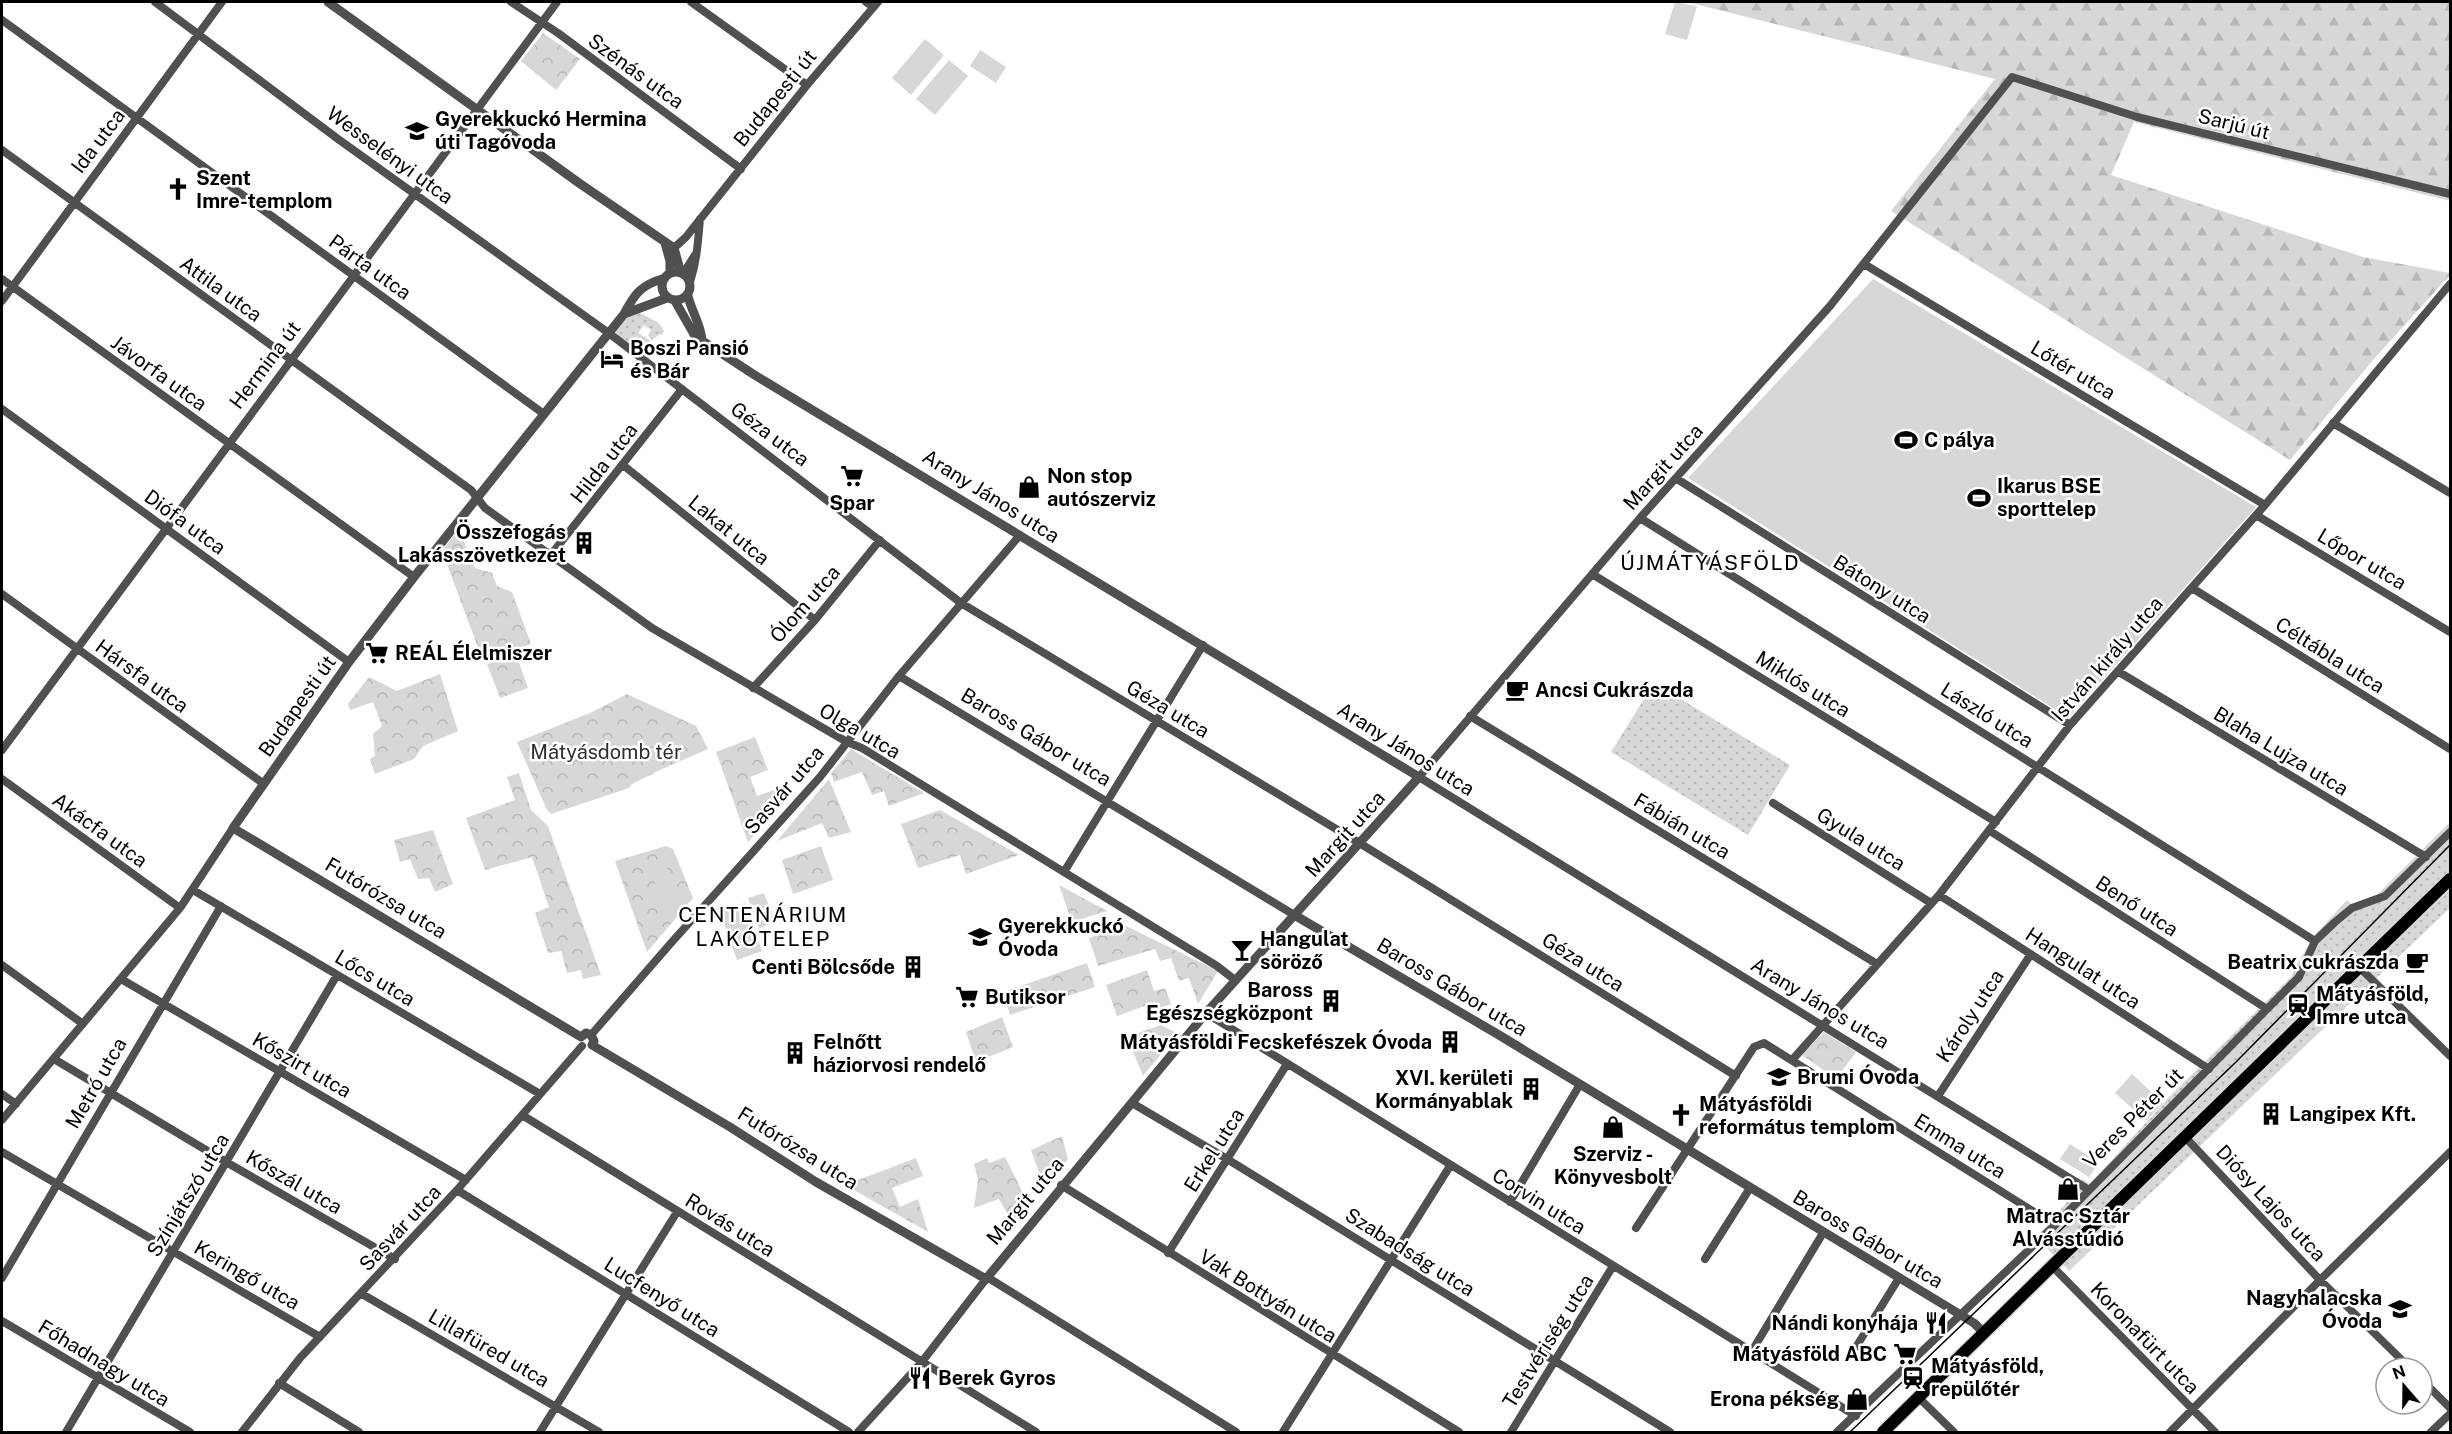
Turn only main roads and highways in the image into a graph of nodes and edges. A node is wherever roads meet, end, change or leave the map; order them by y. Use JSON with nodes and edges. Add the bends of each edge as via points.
{"nodes":[{"id":1,"x":2451,"y":879,"type":"edge"},
{"id":2,"x":1883,"y":1432,"type":"edge"}],
"edges":[{"from":1,"to":2,"type":"main road"}]}
